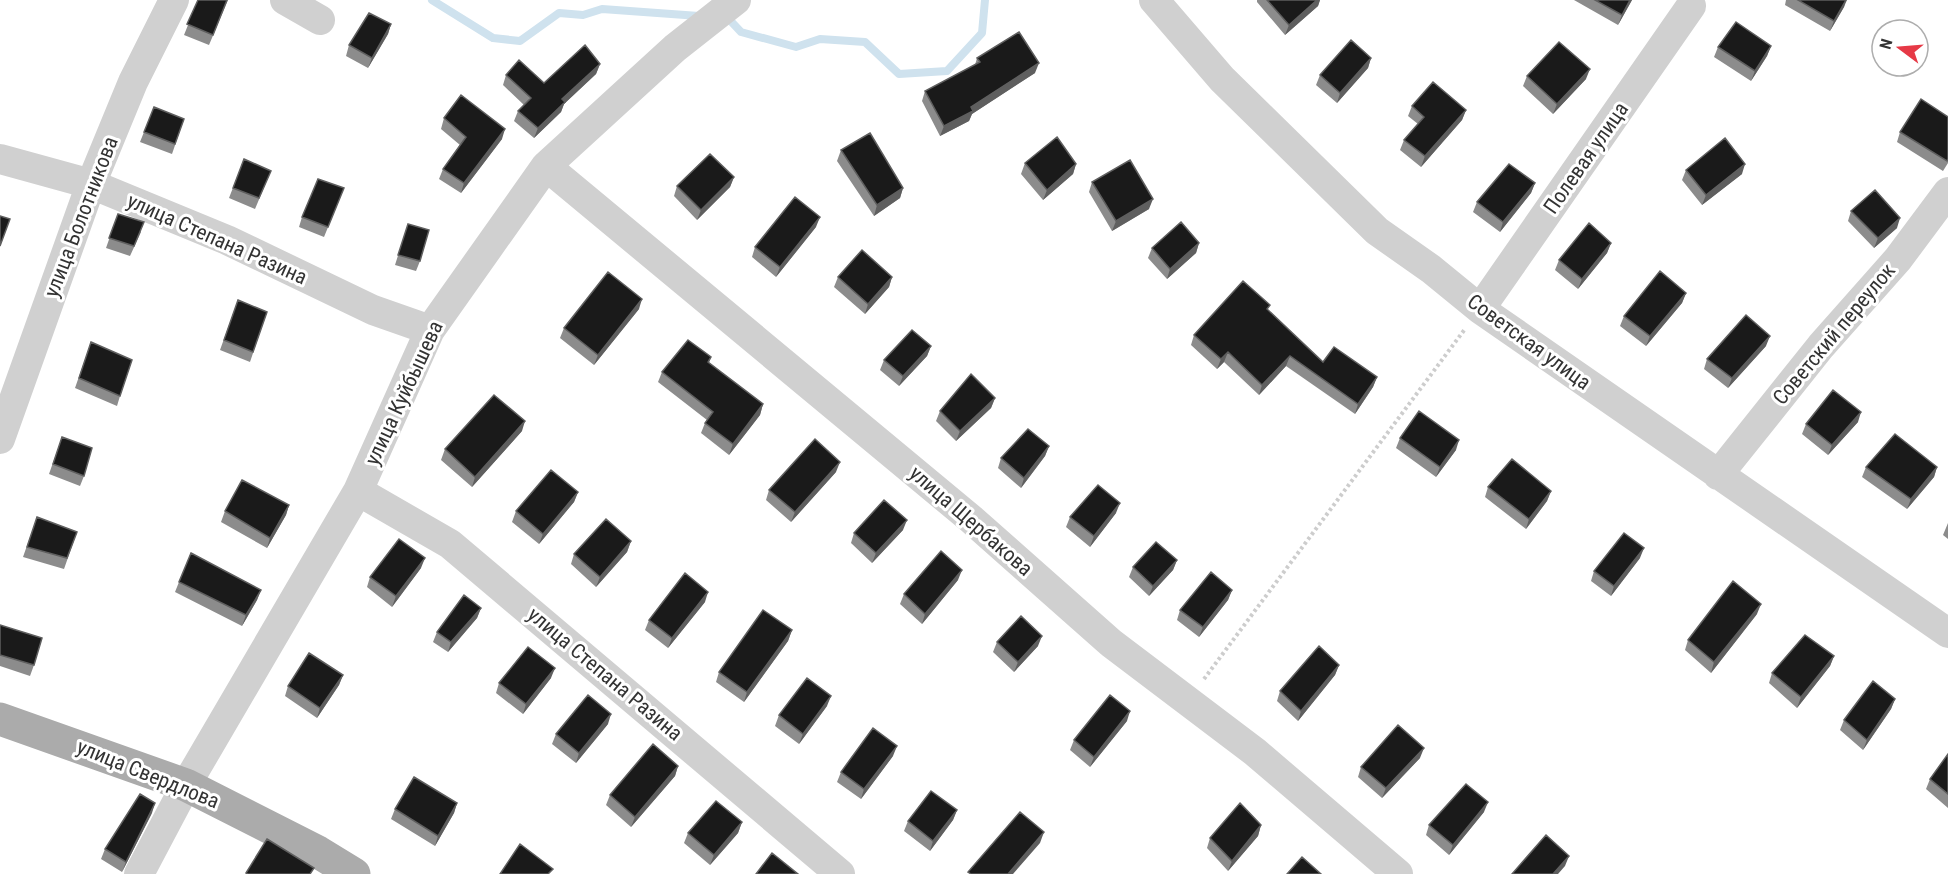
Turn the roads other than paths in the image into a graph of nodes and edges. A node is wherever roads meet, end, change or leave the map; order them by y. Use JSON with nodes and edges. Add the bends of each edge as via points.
{"nodes":[{"id":1,"x":174,"y":0,"type":"edge"},
{"id":2,"x":285,"y":0,"type":"edge"},
{"id":3,"x":736,"y":0,"type":"edge"},
{"id":4,"x":1154,"y":0,"type":"edge"},
{"id":5,"x":1691,"y":6,"type":"dead end"},
{"id":6,"x":320,"y":20,"type":"dead end"},
{"id":7,"x":0,"y":159,"type":"edge"},
{"id":8,"x":546,"y":166,"type":"junction"},
{"id":9,"x":91,"y":184,"type":"junction"},
{"id":10,"x":1948,"y":192,"type":"edge"},
{"id":11,"x":1480,"y":309,"type":"junction"},
{"id":12,"x":430,"y":330,"type":"junction"},
{"id":13,"x":0,"y":439,"type":"edge"},
{"id":14,"x":1718,"y":475,"type":"junction"},
{"id":15,"x":358,"y":491,"type":"junction"},
{"id":16,"x":1948,"y":633,"type":"edge"},
{"id":17,"x":0,"y":719,"type":"edge"},
{"id":18,"x":186,"y":785,"type":"junction"},
{"id":19,"x":138,"y":874,"type":"edge"},
{"id":20,"x":354,"y":874,"type":"edge"},
{"id":21,"x":840,"y":874,"type":"edge"},
{"id":22,"x":1398,"y":874,"type":"edge"}],
"edges":[{"from":1,"to":9,"type":"street","name":"улица Болотникова","via":[[133,82]]},
{"from":2,"to":6,"type":"street"},
{"from":3,"to":8,"type":"street","name":"улица Куйбышева","via":[[675,48]]},
{"from":4,"to":11,"type":"street","name":"Советская улица","via":[[1222,79],[1377,231]]},
{"from":5,"to":11,"type":"street","name":"Полевая улица"},
{"from":7,"to":9,"type":"street","name":"улица Степана Разина"},
{"from":8,"to":12,"type":"street","name":"улица Куйбышева"},
{"from":8,"to":22,"type":"street","name":"улица Щербакова","via":[[971,519],[1111,643],[1188,699]]},
{"from":9,"to":12,"type":"street","name":"улица Степана Разина","via":[[227,240],[373,310]]},
{"from":9,"to":13,"type":"street","name":"улица Болотникова"},
{"from":10,"to":14,"type":"street","name":"Советский переулок","via":[[1898,259],[1821,346]]},
{"from":11,"to":14,"type":"street","name":"Советская улица"},
{"from":12,"to":15,"type":"street","name":"улица Куйбышева"},
{"from":14,"to":16,"type":"street","name":"Советская улица"},
{"from":15,"to":18,"type":"street","name":"улица Куйбышева"},
{"from":15,"to":21,"type":"street","name":"улица Степана Разина","via":[[450,544]]},
{"from":17,"to":18,"type":"main road","name":"улица Свердлова"},
{"from":18,"to":19,"type":"street","name":"улица Куйбышева"},
{"from":18,"to":20,"type":"main road","name":"улица Свердлова"}]}
